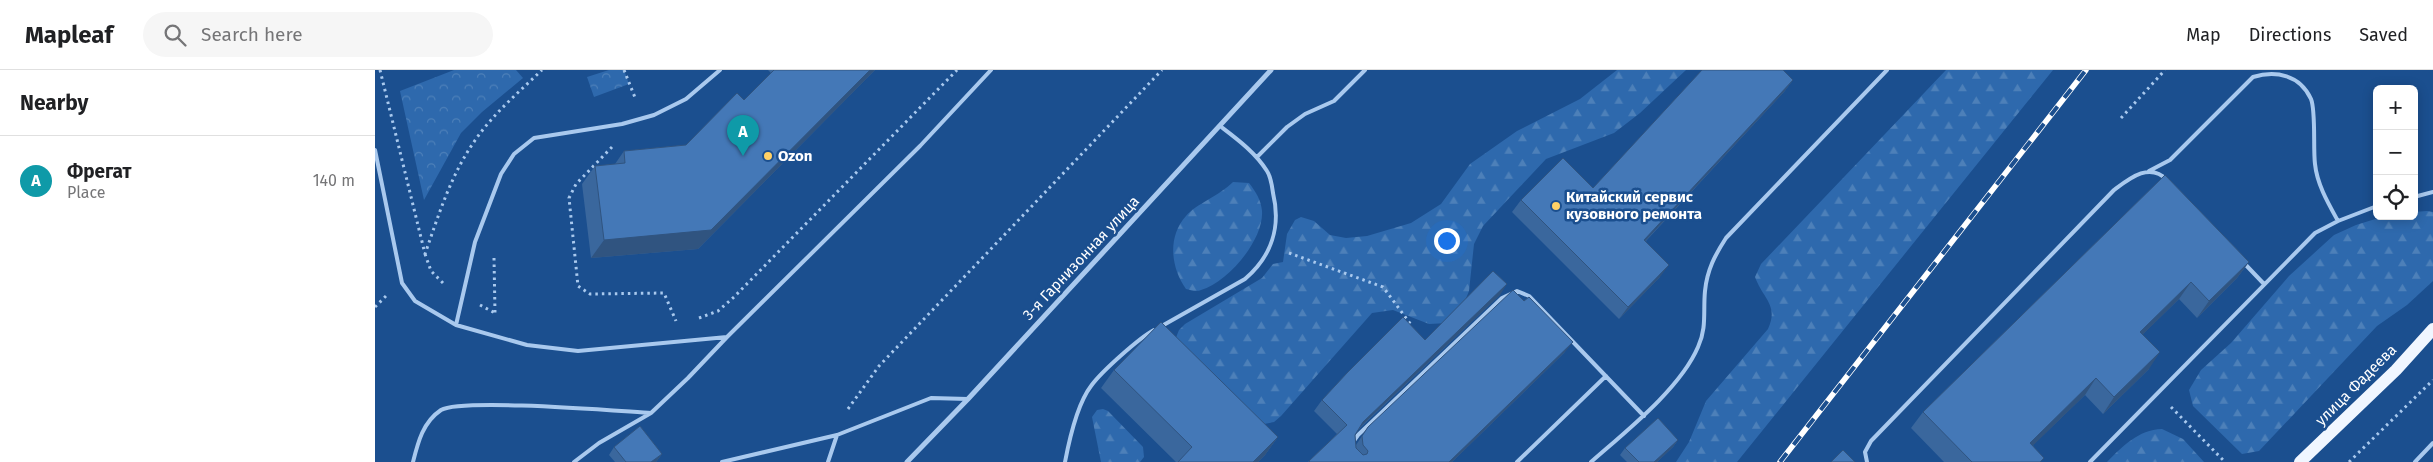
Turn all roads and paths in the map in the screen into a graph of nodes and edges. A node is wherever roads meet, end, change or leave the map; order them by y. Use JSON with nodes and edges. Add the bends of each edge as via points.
{"nodes":[{"id":1,"x":380,"y":70,"type":"edge"},
{"id":2,"x":542,"y":70,"type":"edge"},
{"id":3,"x":720,"y":70,"type":"edge"},
{"id":4,"x":957,"y":70,"type":"edge"},
{"id":5,"x":991,"y":70,"type":"edge"},
{"id":6,"x":1163,"y":70,"type":"edge"},
{"id":7,"x":1271,"y":70,"type":"edge"},
{"id":8,"x":1365,"y":70,"type":"edge"},
{"id":9,"x":1887,"y":70,"type":"edge"},
{"id":10,"x":2165,"y":70,"type":"edge"},
{"id":11,"x":2121,"y":118,"type":"dead end"},
{"id":12,"x":1220,"y":126,"type":"junction"},
{"id":13,"x":613,"y":145,"type":"dead end"},
{"id":14,"x":375,"y":150,"type":"edge"},
{"id":15,"x":1257,"y":157,"type":"junction"},
{"id":16,"x":2149,"y":171,"type":"junction"},
{"id":17,"x":2173,"y":187,"type":"edge"},
{"id":18,"x":2433,"y":192,"type":"edge"},
{"id":19,"x":2418,"y":196,"type":"edge"},
{"id":20,"x":2373,"y":208,"type":"edge"},
{"id":21,"x":2337,"y":221,"type":"junction"},
{"id":22,"x":1271,"y":247,"type":"junction"},
{"id":23,"x":494,"y":251,"type":"dead end"},
{"id":24,"x":2238,"y":256,"type":"edge"},
{"id":25,"x":2264,"y":284,"type":"junction"},
{"id":26,"x":503,"y":315,"type":"dead end"},
{"id":27,"x":683,"y":319,"type":"dead end"},
{"id":28,"x":691,"y":319,"type":"dead end"},
{"id":29,"x":676,"y":320,"type":"junction"},
{"id":30,"x":666,"y":321,"type":"dead end"},
{"id":31,"x":456,"y":325,"type":"junction"},
{"id":32,"x":2433,"y":329,"type":"edge"},
{"id":33,"x":727,"y":336,"type":"junction"},
{"id":34,"x":683,"y":341,"type":"junction"},
{"id":35,"x":1438,"y":360,"type":"junction"},
{"id":36,"x":1606,"y":376,"type":"junction"},
{"id":37,"x":2433,"y":380,"type":"edge"},
{"id":38,"x":968,"y":399,"type":"junction"},
{"id":39,"x":651,"y":413,"type":"junction"},
{"id":40,"x":1644,"y":416,"type":"junction"},
{"id":41,"x":2183,"y":419,"type":"dead end"},
{"id":42,"x":837,"y":435,"type":"junction"},
{"id":43,"x":2433,"y":443,"type":"edge"},
{"id":44,"x":1351,"y":446,"type":"edge"},
{"id":45,"x":413,"y":462,"type":"edge"},
{"id":46,"x":574,"y":462,"type":"edge"},
{"id":47,"x":722,"y":462,"type":"edge"},
{"id":48,"x":828,"y":462,"type":"edge"},
{"id":49,"x":907,"y":462,"type":"edge"},
{"id":50,"x":1065,"y":462,"type":"edge"},
{"id":51,"x":1517,"y":462,"type":"edge"},
{"id":52,"x":1591,"y":462,"type":"edge"},
{"id":53,"x":1867,"y":462,"type":"edge"},
{"id":54,"x":2090,"y":462,"type":"edge"},
{"id":55,"x":2225,"y":462,"type":"edge"},
{"id":56,"x":2300,"y":462,"type":"edge"},
{"id":57,"x":2349,"y":462,"type":"edge"},
{"id":58,"x":2415,"y":462,"type":"edge"}],
"edges":[{"from":1,"to":2,"type":"path","via":[[425,254],[449,187],[476,139]]},
{"from":3,"to":31,"type":"lane","via":[[686,98],[654,115],[622,124],[534,138],[514,154],[501,174],[475,242]]},
{"from":4,"to":28,"type":"path","via":[[734,297],[717,311]]},
{"from":5,"to":33,"type":"lane","via":[[920,146]]},
{"from":6,"to":42,"type":"path","via":[[879,366],[850,406]]},
{"from":7,"to":12,"type":"street","name":"3-я Гарнизонная улица"},
{"from":8,"to":15,"type":"lane","via":[[1334,101],[1305,114],[1287,127]]},
{"from":9,"to":40,"type":"lane","via":[[1726,238],[1712,258],[1705,290],[1705,324],[1698,348],[1687,367]]},
{"from":10,"to":11,"type":"path"},
{"from":12,"to":15,"type":"lane"},
{"from":12,"to":38,"type":"street","name":"3-я Гарнизонная улица"},
{"from":13,"to":29,"type":"path","via":[[576,184],[569,198],[578,286],[590,294],[664,293]]},
{"from":14,"to":31,"type":"lane","via":[[402,283],[415,301]]},
{"from":15,"to":22,"type":"lane","via":[[1269,173],[1277,209]]},
{"from":16,"to":17,"type":"lane","via":[[2160,173]]},
{"from":16,"to":21,"type":"lane","via":[[2170,160],[2253,77],[2263,73],[2283,73],[2295,80],[2311,100],[2315,166],[2325,198]]},
{"from":16,"to":53,"type":"lane","via":[[2140,173],[2114,190],[1893,418],[1871,441],[1865,452]]},
{"from":18,"to":19,"type":"lane"},
{"from":20,"to":21,"type":"lane"},
{"from":21,"to":25,"type":"lane","via":[[2315,233]]},
{"from":22,"to":35,"type":"path","via":[[1383,287]]},
{"from":22,"to":50,"type":"lane","via":[[1245,279],[1143,336],[1091,386],[1069,438]]},
{"from":23,"to":26,"type":"path","via":[[495,313]]},
{"from":24,"to":25,"type":"lane"},
{"from":25,"to":54,"type":"lane"},
{"from":27,"to":29,"type":"path"},
{"from":29,"to":30,"type":"path"},
{"from":29,"to":34,"type":"path"},
{"from":31,"to":34,"type":"lane","via":[[527,345],[578,351]]},
{"from":32,"to":56,"type":"main road","name":"улица Фадеева","via":[[2396,370]]},
{"from":33,"to":34,"type":"lane"},
{"from":33,"to":39,"type":"lane"},
{"from":35,"to":36,"type":"lane","via":[[1502,298],[1517,291],[1529,296]]},
{"from":35,"to":44,"type":"lane","via":[[1358,435]]},
{"from":36,"to":40,"type":"lane"},
{"from":36,"to":51,"type":"lane"},
{"from":37,"to":57,"type":"path"},
{"from":38,"to":42,"type":"lane","via":[[931,398]]},
{"from":38,"to":49,"type":"street","name":"3-я Гарнизонная улица"},
{"from":39,"to":45,"type":"lane","via":[[511,406],[443,409],[429,420],[418,440]]},
{"from":39,"to":46,"type":"lane","via":[[599,443]]},
{"from":40,"to":52,"type":"lane"},
{"from":41,"to":55,"type":"path"},
{"from":42,"to":47,"type":"lane"},
{"from":42,"to":48,"type":"lane"},
{"from":43,"to":58,"type":"lane"}]}
